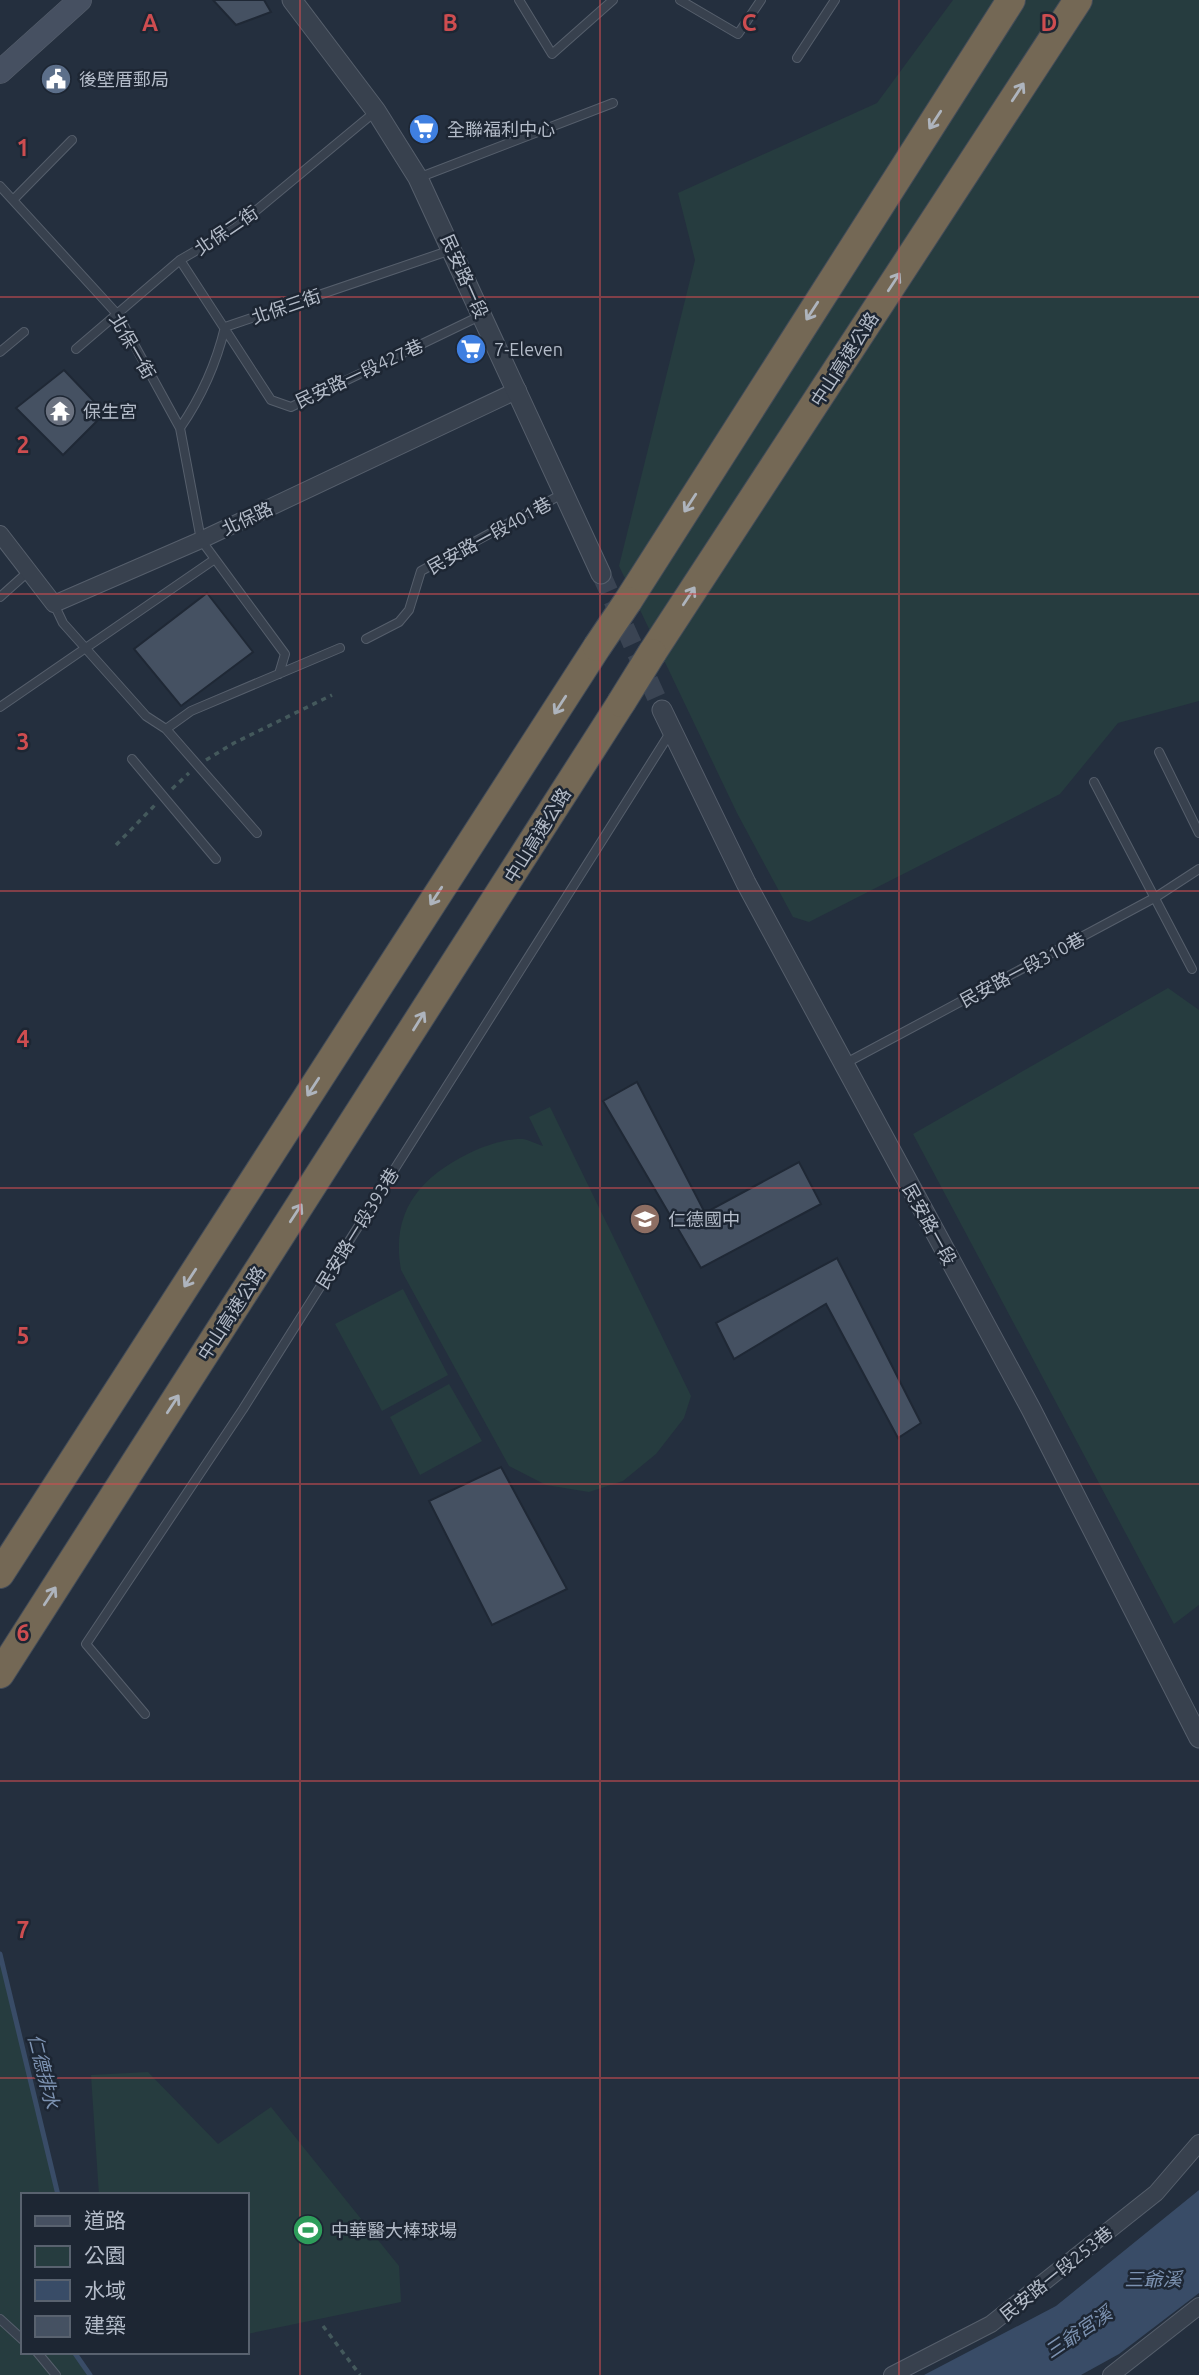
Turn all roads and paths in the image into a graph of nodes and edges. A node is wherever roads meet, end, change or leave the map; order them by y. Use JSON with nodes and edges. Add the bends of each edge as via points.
{"nodes":[{"id":1,"x":80,"y":0,"type":"edge"},
{"id":2,"x":292,"y":0,"type":"edge"},
{"id":3,"x":519,"y":0,"type":"edge"},
{"id":4,"x":613,"y":0,"type":"edge"},
{"id":5,"x":680,"y":0,"type":"edge"},
{"id":6,"x":761,"y":0,"type":"edge"},
{"id":7,"x":835,"y":0,"type":"edge"},
{"id":8,"x":1011,"y":0,"type":"edge"},
{"id":9,"x":1078,"y":0,"type":"edge"},
{"id":10,"x":797,"y":58,"type":"dead end"},
{"id":11,"x":0,"y":72,"type":"edge"},
{"id":12,"x":613,"y":103,"type":"dead end"},
{"id":13,"x":376,"y":111,"type":"junction"},
{"id":14,"x":72,"y":140,"type":"dead end"},
{"id":15,"x":418,"y":178,"type":"junction"},
{"id":16,"x":0,"y":186,"type":"edge"},
{"id":17,"x":13,"y":200,"type":"junction"},
{"id":18,"x":453,"y":249,"type":"junction"},
{"id":19,"x":180,"y":260,"type":"junction"},
{"id":20,"x":118,"y":315,"type":"junction"},
{"id":21,"x":483,"y":315,"type":"junction"},
{"id":22,"x":225,"y":327,"type":"junction"},
{"id":23,"x":24,"y":332,"type":"dead end"},
{"id":24,"x":76,"y":349,"type":"dead end"},
{"id":25,"x":0,"y":352,"type":"edge"},
{"id":26,"x":518,"y":390,"type":"junction"},
{"id":27,"x":180,"y":428,"type":"junction"},
{"id":28,"x":564,"y":493,"type":"junction"},
{"id":29,"x":0,"y":534,"type":"edge"},
{"id":30,"x":201,"y":540,"type":"junction"},
{"id":31,"x":215,"y":559,"type":"junction"},
{"id":32,"x":29,"y":571,"type":"junction"},
{"id":33,"x":601,"y":574,"type":"tunnel mouth"},
{"id":34,"x":0,"y":597,"type":"edge"},
{"id":35,"x":54,"y":604,"type":"junction"},
{"id":36,"x":366,"y":639,"type":"dead end"},
{"id":37,"x":340,"y":648,"type":"dead end"},
{"id":38,"x":88,"y":650,"type":"junction"},
{"id":39,"x":279,"y":674,"type":"junction"},
{"id":40,"x":332,"y":695,"type":"dead end"},
{"id":41,"x":0,"y":707,"type":"edge"},
{"id":42,"x":662,"y":710,"type":"tunnel mouth"},
{"id":43,"x":166,"y":729,"type":"junction"},
{"id":44,"x":671,"y":730,"type":"junction"},
{"id":45,"x":1159,"y":752,"type":"dead end"},
{"id":46,"x":132,"y":759,"type":"dead end"},
{"id":47,"x":198,"y":765,"type":"junction"},
{"id":48,"x":1094,"y":782,"type":"dead end"},
{"id":49,"x":164,"y":796,"type":"junction"},
{"id":50,"x":257,"y":833,"type":"dead end"},
{"id":51,"x":1199,"y":833,"type":"edge"},
{"id":52,"x":116,"y":845,"type":"dead end"},
{"id":53,"x":216,"y":859,"type":"dead end"},
{"id":54,"x":1199,"y":870,"type":"edge"},
{"id":55,"x":1156,"y":897,"type":"junction"},
{"id":56,"x":1192,"y":969,"type":"dead end"},
{"id":57,"x":842,"y":1065,"type":"junction"},
{"id":58,"x":0,"y":1574,"type":"edge"},
{"id":59,"x":0,"y":1674,"type":"edge"},
{"id":60,"x":145,"y":1714,"type":"dead end"},
{"id":61,"x":1199,"y":1738,"type":"edge"},
{"id":62,"x":1199,"y":2143,"type":"edge"},
{"id":63,"x":1199,"y":2306,"type":"edge"},
{"id":64,"x":0,"y":2319,"type":"edge"},
{"id":65,"x":323,"y":2326,"type":"dead end"},
{"id":66,"x":21,"y":2338,"type":"edge"},
{"id":67,"x":39,"y":2354,"type":"edge"},
{"id":68,"x":56,"y":2375,"type":"edge"},
{"id":69,"x":360,"y":2375,"type":"edge"},
{"id":70,"x":892,"y":2375,"type":"edge"},
{"id":71,"x":1111,"y":2375,"type":"edge"}],
"edges":[{"from":1,"to":11,"type":"main road"},
{"from":2,"to":13,"type":"street","name":"民安路一段"},
{"from":3,"to":4,"type":"lane","via":[[552,54]]},
{"from":5,"to":6,"type":"lane","via":[[738,34]]},
{"from":7,"to":10,"type":"lane"},
{"from":8,"to":58,"type":"highway","one_way":true,"bridge":true},
{"from":59,"to":9,"type":"highway","name":"中山高速公路","one_way":true,"bridge":true,"via":[[652,653]]},
{"from":12,"to":15,"type":"lane"},
{"from":13,"to":15,"type":"street","name":"民安路一段"},
{"from":13,"to":19,"type":"lane","name":"北保二街","via":[[235,228]]},
{"from":14,"to":17,"type":"lane"},
{"from":15,"to":18,"type":"street","name":"民安路一段"},
{"from":16,"to":17,"type":"lane","name":"北保一街"},
{"from":17,"to":20,"type":"lane","name":"北保一街"},
{"from":18,"to":21,"type":"street","name":"民安路一段"},
{"from":18,"to":22,"type":"lane","name":"北保三街"},
{"from":19,"to":20,"type":"lane","name":"北保二街"},
{"from":19,"to":22,"type":"lane","name":"民安路一段427巷"},
{"from":20,"to":24,"type":"lane","name":"北保二街"},
{"from":20,"to":27,"type":"lane","name":"北保一街"},
{"from":21,"to":22,"type":"lane","name":"民安路一段427巷","via":[[291,407],[271,400]]},
{"from":21,"to":26,"type":"street","name":"民安路一段"},
{"from":22,"to":27,"type":"lane","via":[[201,396]]},
{"from":23,"to":25,"type":"lane"},
{"from":26,"to":28,"type":"street","name":"民安路一段"},
{"from":26,"to":30,"type":"street","name":"北保路"},
{"from":27,"to":30,"type":"lane","name":"北保一街"},
{"from":28,"to":33,"type":"street","name":"民安路一段"},
{"from":28,"to":36,"type":"lane","name":"民安路一段401巷","via":[[421,572],[409,610],[399,622]]},
{"from":29,"to":32,"type":"street"},
{"from":30,"to":31,"type":"lane"},
{"from":30,"to":35,"type":"street","name":"北保路"},
{"from":31,"to":38,"type":"lane"},
{"from":31,"to":39,"type":"lane","via":[[285,654]]},
{"from":32,"to":34,"type":"lane"},
{"from":32,"to":35,"type":"street"},
{"from":35,"to":38,"type":"lane","via":[[63,623]]},
{"from":37,"to":39,"type":"lane"},
{"from":38,"to":41,"type":"lane"},
{"from":38,"to":43,"type":"lane","via":[[146,716]]},
{"from":39,"to":43,"type":"lane","via":[[191,711]]},
{"from":40,"to":47,"type":"path"},
{"from":42,"to":44,"type":"street","name":"民安路一段"},
{"from":43,"to":47,"type":"lane"},
{"from":44,"to":57,"type":"street","name":"民安路一段"},
{"from":44,"to":60,"type":"lane","name":"民安路一段393巷","via":[[243,1409],[86,1644]]},
{"from":45,"to":51,"type":"lane"},
{"from":46,"to":49,"type":"lane"},
{"from":47,"to":49,"type":"path"},
{"from":47,"to":50,"type":"lane"},
{"from":48,"to":55,"type":"lane"},
{"from":49,"to":52,"type":"path"},
{"from":49,"to":53,"type":"lane"},
{"from":54,"to":55,"type":"lane","name":"民安路一段310巷"},
{"from":55,"to":56,"type":"lane"},
{"from":55,"to":57,"type":"lane","name":"民安路一段310巷"},
{"from":57,"to":61,"type":"street","name":"民安路一段","via":[[1031,1409]]},
{"from":62,"to":70,"type":"street","name":"民安路一段253巷","via":[[1156,2193],[991,2324]]},
{"from":63,"to":71,"type":"street"},
{"from":64,"to":66,"type":"lane"},
{"from":65,"to":69,"type":"path"},
{"from":67,"to":68,"type":"lane"}]}
